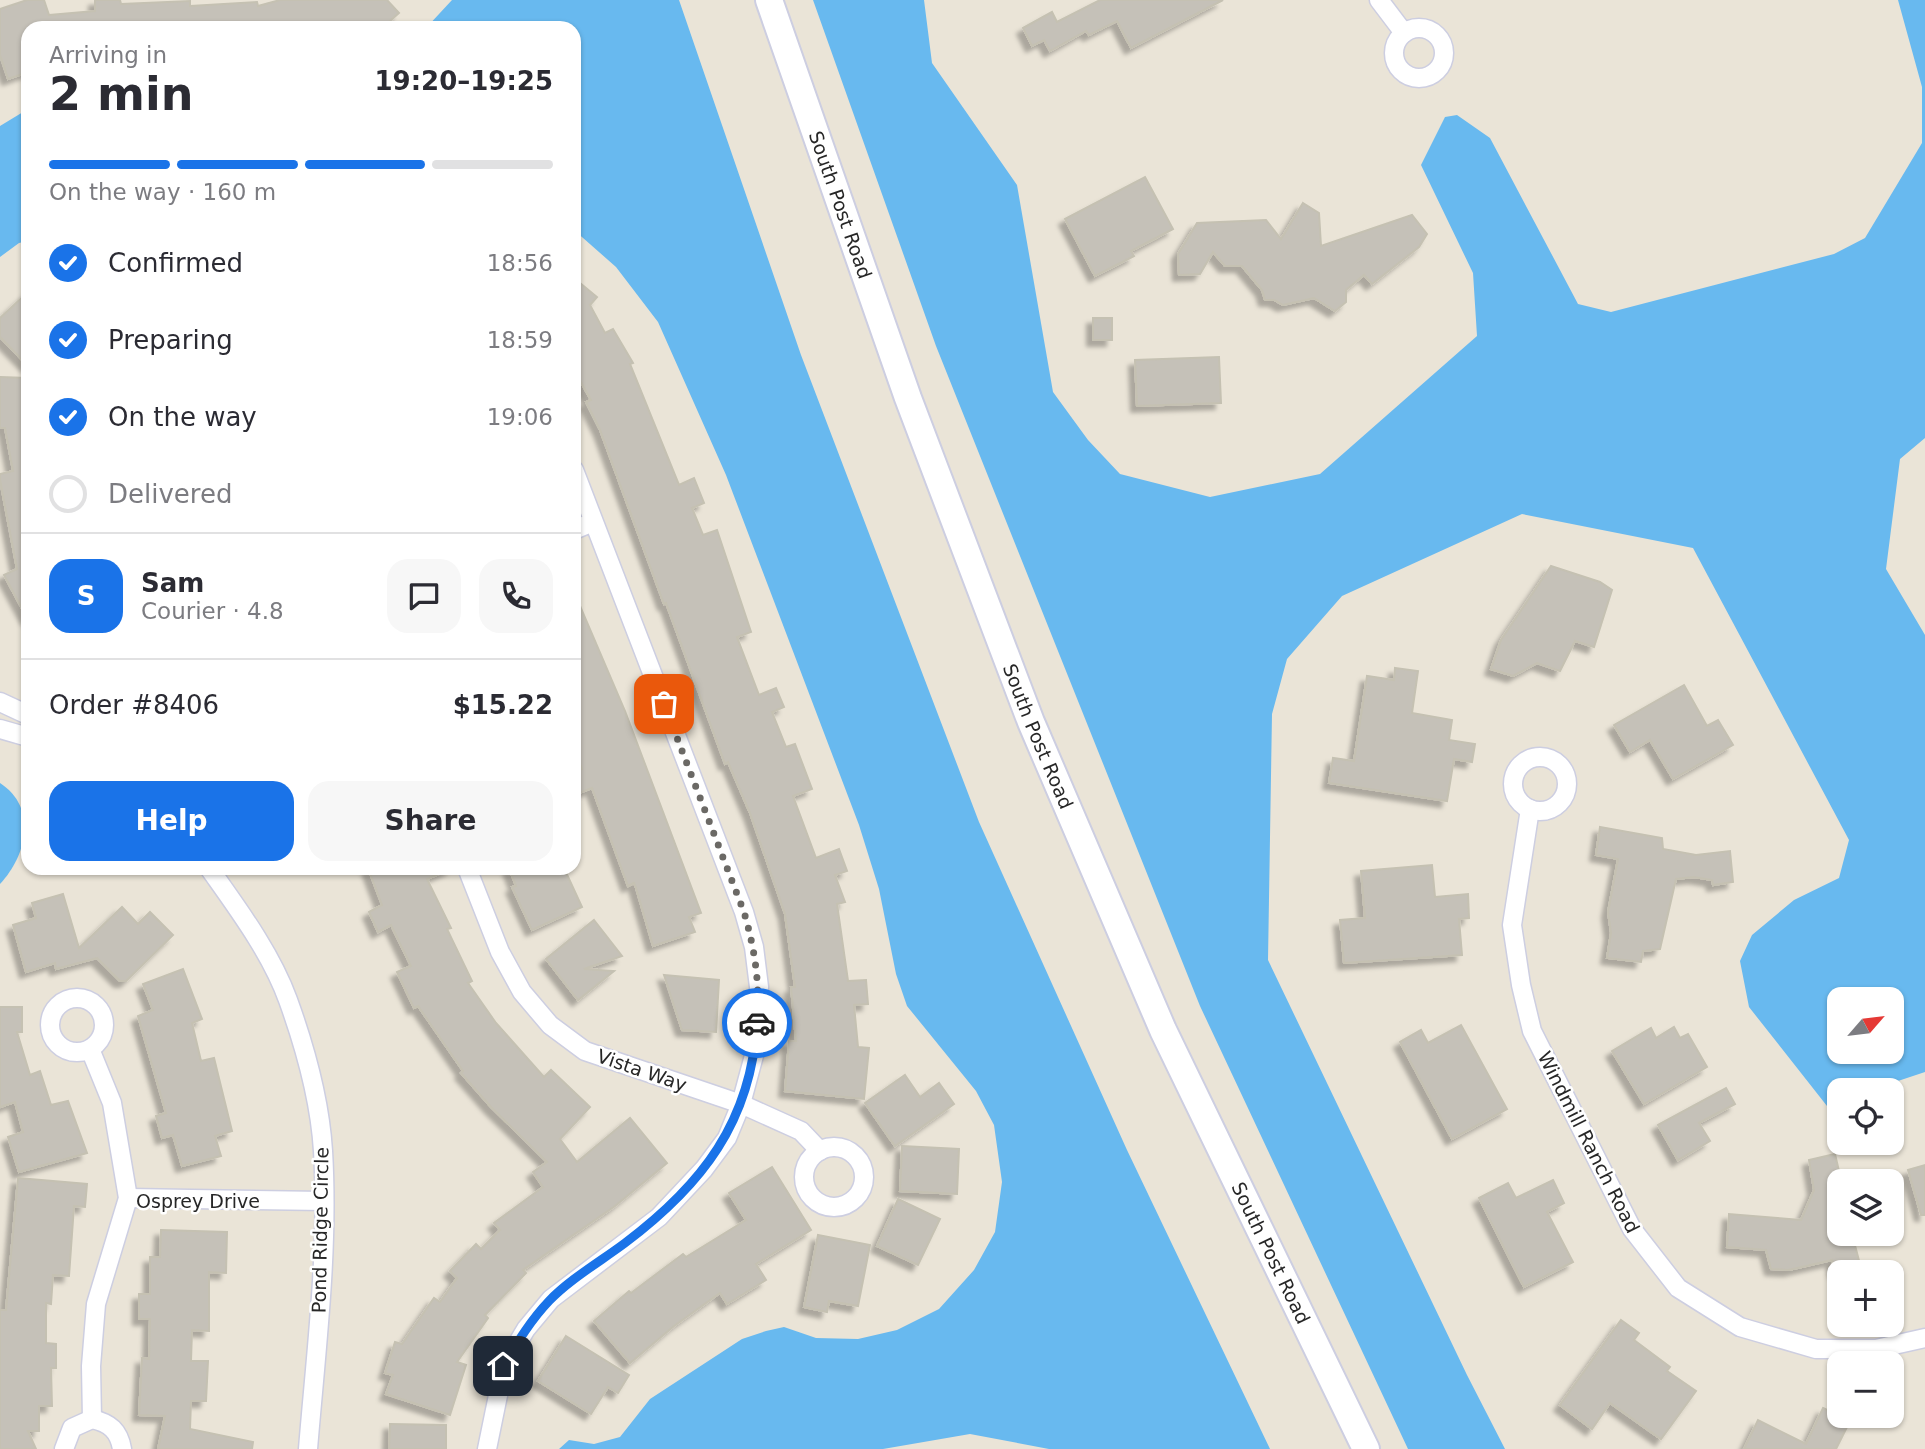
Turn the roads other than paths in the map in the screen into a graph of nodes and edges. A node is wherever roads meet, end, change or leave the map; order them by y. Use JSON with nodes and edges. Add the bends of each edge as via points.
{"nodes":[{"id":1,"x":769,"y":0,"type":"edge"},
{"id":2,"x":1379,"y":0,"type":"edge"},
{"id":3,"x":1404,"y":33,"type":"dead end"},
{"id":4,"x":581,"y":489,"type":"edge"},
{"id":5,"x":593,"y":522,"type":"junction"},
{"id":6,"x":581,"y":527,"type":"edge"},
{"id":7,"x":0,"y":702,"type":"edge"},
{"id":8,"x":21,"y":712,"type":"edge"},
{"id":9,"x":0,"y":729,"type":"edge"},
{"id":10,"x":21,"y":735,"type":"edge"},
{"id":11,"x":1530,"y":809,"type":"dead end"},
{"id":12,"x":214,"y":875,"type":"edge"},
{"id":13,"x":470,"y":875,"type":"edge"},
{"id":14,"x":90,"y":1049,"type":"dead end"},
{"id":15,"x":741,"y":1104,"type":"junction"},
{"id":16,"x":820,"y":1151,"type":"dead end"},
{"id":17,"x":128,"y":1198,"type":"junction"},
{"id":18,"x":324,"y":1201,"type":"junction"},
{"id":19,"x":1925,"y":1338,"type":"edge"},
{"id":20,"x":92,"y":1419,"type":"junction"},
{"id":21,"x":64,"y":1449,"type":"edge"},
{"id":22,"x":122,"y":1449,"type":"edge"},
{"id":23,"x":307,"y":1449,"type":"edge"},
{"id":24,"x":487,"y":1449,"type":"edge"},
{"id":25,"x":1366,"y":1449,"type":"edge"}],
"edges":[{"from":1,"to":25,"type":"street","name":"South Post Road","via":[[908,398],[1031,722],[1163,1030]]},
{"from":2,"to":3,"type":"street"},
{"from":4,"to":5,"type":"street"},
{"from":5,"to":6,"type":"street"},
{"from":5,"to":15,"type":"street","via":[[754,947],[760,987],[755,1048]]},
{"from":7,"to":8,"type":"street"},
{"from":9,"to":10,"type":"street"},
{"from":11,"to":19,"type":"street","name":"Windmill Ranch Road","via":[[1512,925],[1532,1031],[1632,1229],[1678,1288],[1740,1327],[1816,1349],[1876,1349]]},
{"from":12,"to":18,"type":"street","name":"Pond Ridge Circle","via":[[251,928],[288,999],[314,1094],[323,1149]]},
{"from":13,"to":15,"type":"street","name":"Vista Way","via":[[500,952],[522,992],[550,1025],[585,1051]]},
{"from":14,"to":17,"type":"street","via":[[112,1103]]},
{"from":15,"to":16,"type":"street","name":"Vista Way","via":[[801,1131]]},
{"from":15,"to":24,"type":"street","via":[[727,1138],[659,1217],[551,1299],[526,1329],[503,1366]]},
{"from":17,"to":18,"type":"street","name":"Osprey Drive"},
{"from":17,"to":20,"type":"street","name":"Osprey Drive","via":[[96,1304]]},
{"from":18,"to":23,"type":"street","name":"Pond Ridge Circle","via":[[321,1298]]},
{"from":20,"to":21,"type":"street","via":[[72,1428]]},
{"from":20,"to":22,"type":"street","via":[[113,1427]]}]}
